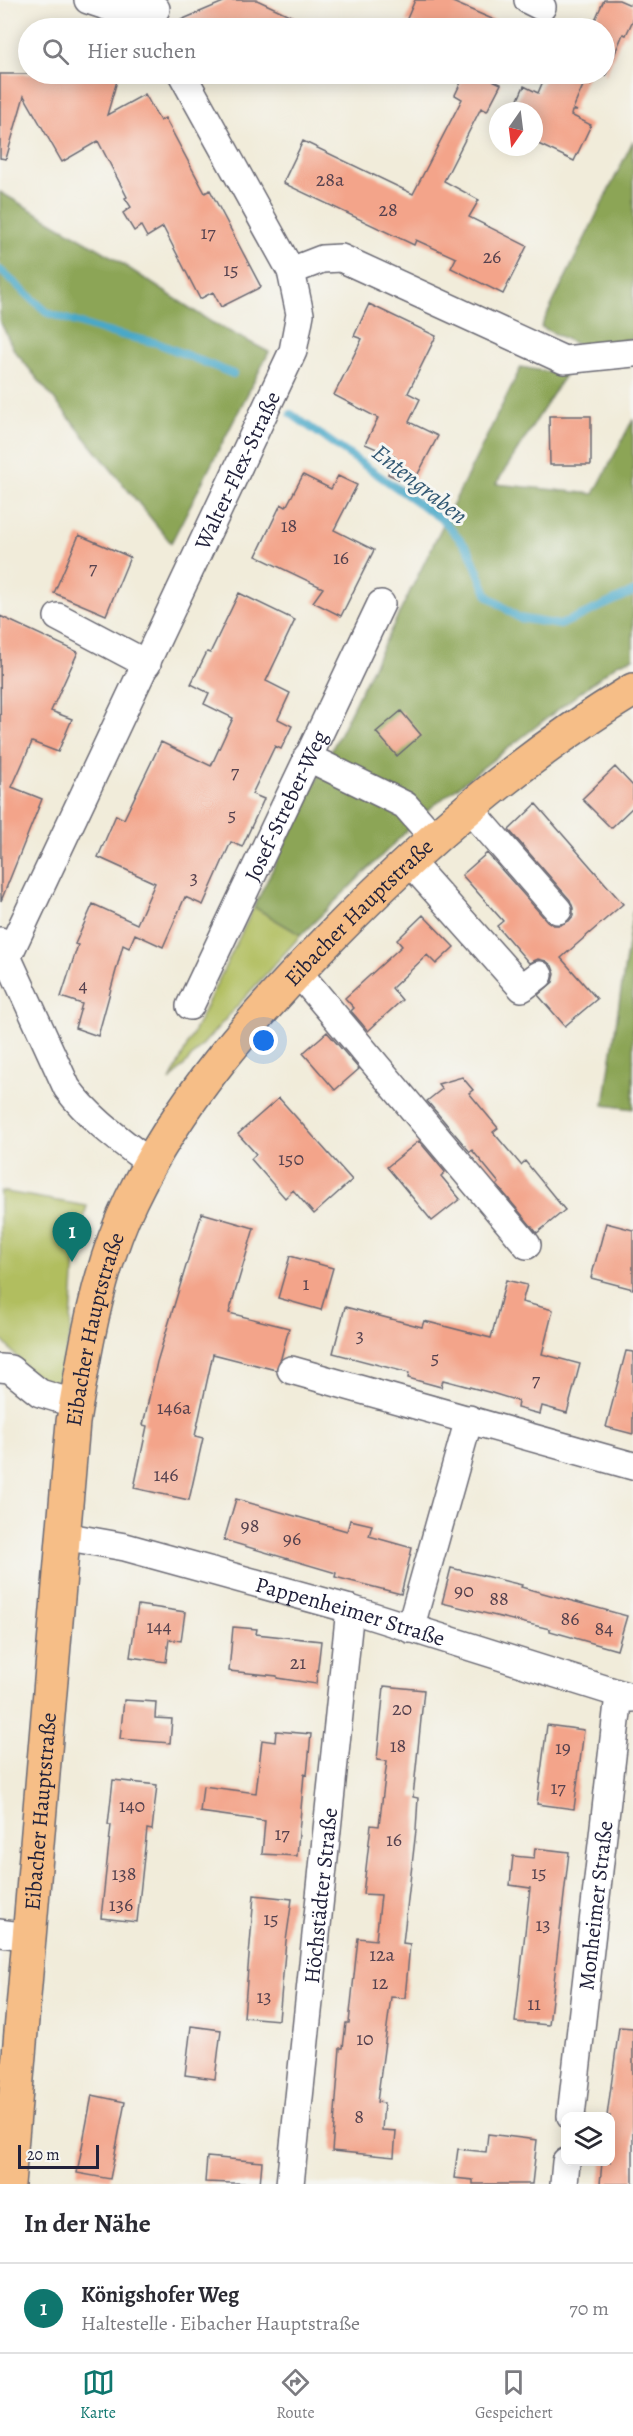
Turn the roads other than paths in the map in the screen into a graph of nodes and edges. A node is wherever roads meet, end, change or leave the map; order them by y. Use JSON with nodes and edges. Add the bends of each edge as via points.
{"nodes":[{"id":1,"x":88,"y":0,"type":"edge"},
{"id":2,"x":158,"y":12,"type":"edge"},
{"id":3,"x":188,"y":84,"type":"edge"},
{"id":4,"x":291,"y":271,"type":"junction"},
{"id":5,"x":633,"y":353,"type":"edge"},
{"id":6,"x":381,"y":604,"type":"dead end"},
{"id":7,"x":58,"y":617,"type":"dead end"},
{"id":8,"x":147,"y":664,"type":"junction"},
{"id":9,"x":633,"y":690,"type":"edge"},
{"id":10,"x":307,"y":757,"type":"junction"},
{"id":11,"x":469,"y":808,"type":"junction"},
{"id":12,"x":434,"y":838,"type":"junction"},
{"id":13,"x":408,"y":860,"type":"junction"},
{"id":14,"x":558,"y":910,"type":"dead end"},
{"id":15,"x":4,"y":948,"type":"edge"},
{"id":16,"x":297,"y":971,"type":"junction"},
{"id":17,"x":539,"y":975,"type":"dead end"},
{"id":18,"x":190,"y":1006,"type":"dead end"},
{"id":19,"x":150,"y":1163,"type":"junction"},
{"id":20,"x":527,"y":1245,"type":"dead end"},
{"id":21,"x":0,"y":1368,"type":"edge"},
{"id":22,"x":291,"y":1370,"type":"dead end"},
{"id":23,"x":76,"y":1404,"type":"junction"},
{"id":24,"x":469,"y":1419,"type":"junction"},
{"id":25,"x":633,"y":1466,"type":"edge"},
{"id":26,"x":63,"y":1536,"type":"junction"},
{"id":27,"x":350,"y":1609,"type":"junction"},
{"id":28,"x":411,"y":1629,"type":"junction"},
{"id":29,"x":626,"y":1696,"type":"edge"},
{"id":30,"x":14,"y":1935,"type":"edge"},
{"id":31,"x":573,"y":2112,"type":"edge"},
{"id":32,"x":566,"y":2166,"type":"edge"},
{"id":33,"x":8,"y":2184,"type":"edge"},
{"id":34,"x":290,"y":2184,"type":"edge"},
{"id":35,"x":564,"y":2184,"type":"edge"}],
"edges":[{"from":1,"to":2,"type":"street","via":[[112,8]]},
{"from":3,"to":4,"type":"street","name":"Walter-Flex-Straße"},
{"from":4,"to":5,"type":"street","via":[[322,259],[342,258],[564,360]]},
{"from":4,"to":8,"type":"street","name":"Walter-Flex-Straße","via":[[300,314],[294,351]]},
{"from":6,"to":10,"type":"street","name":"Josef-Streber-Weg"},
{"from":7,"to":8,"type":"street"},
{"from":8,"to":15,"type":"street","name":"Walter-Flex-Straße"},
{"from":9,"to":11,"type":"main road","name":"Eibacher Hauptstraße","via":[[527,760]]},
{"from":10,"to":12,"type":"street","via":[[405,805]]},
{"from":10,"to":18,"type":"street","name":"Josef-Streber-Weg"},
{"from":11,"to":12,"type":"main road","name":"Eibacher Hauptstraße"},
{"from":11,"to":14,"type":"street"},
{"from":12,"to":13,"type":"main road","name":"Eibacher Hauptstraße"},
{"from":13,"to":16,"type":"main road","name":"Eibacher Hauptstraße"},
{"from":13,"to":17,"type":"street","via":[[522,988]]},
{"from":15,"to":19,"type":"street","via":[[67,1088],[96,1121]]},
{"from":16,"to":19,"type":"main road","name":"Eibacher Hauptstraße","via":[[215,1065]]},
{"from":16,"to":20,"type":"street"},
{"from":19,"to":23,"type":"main road","name":"Eibacher Hauptstraße","via":[[130,1201],[108,1264]]},
{"from":21,"to":23,"type":"street","via":[[10,1369],[40,1393]]},
{"from":22,"to":24,"type":"street"},
{"from":23,"to":26,"type":"main road","name":"Eibacher Hauptstraße"},
{"from":24,"to":25,"type":"street"},
{"from":24,"to":28,"type":"street"},
{"from":26,"to":27,"type":"street","name":"Pappenheimer Straße","via":[[125,1547]]},
{"from":26,"to":30,"type":"main road","name":"Eibacher Hauptstraße"},
{"from":27,"to":28,"type":"street","name":"Pappenheimer Straße"},
{"from":27,"to":34,"type":"street","name":"Höchstädter Straße"},
{"from":28,"to":29,"type":"street","name":"Pappenheimer Straße"},
{"from":29,"to":31,"type":"street","name":"Monheimer Straße"},
{"from":30,"to":33,"type":"main road","name":"Eibacher Hauptstraße"},
{"from":32,"to":35,"type":"street"}]}
